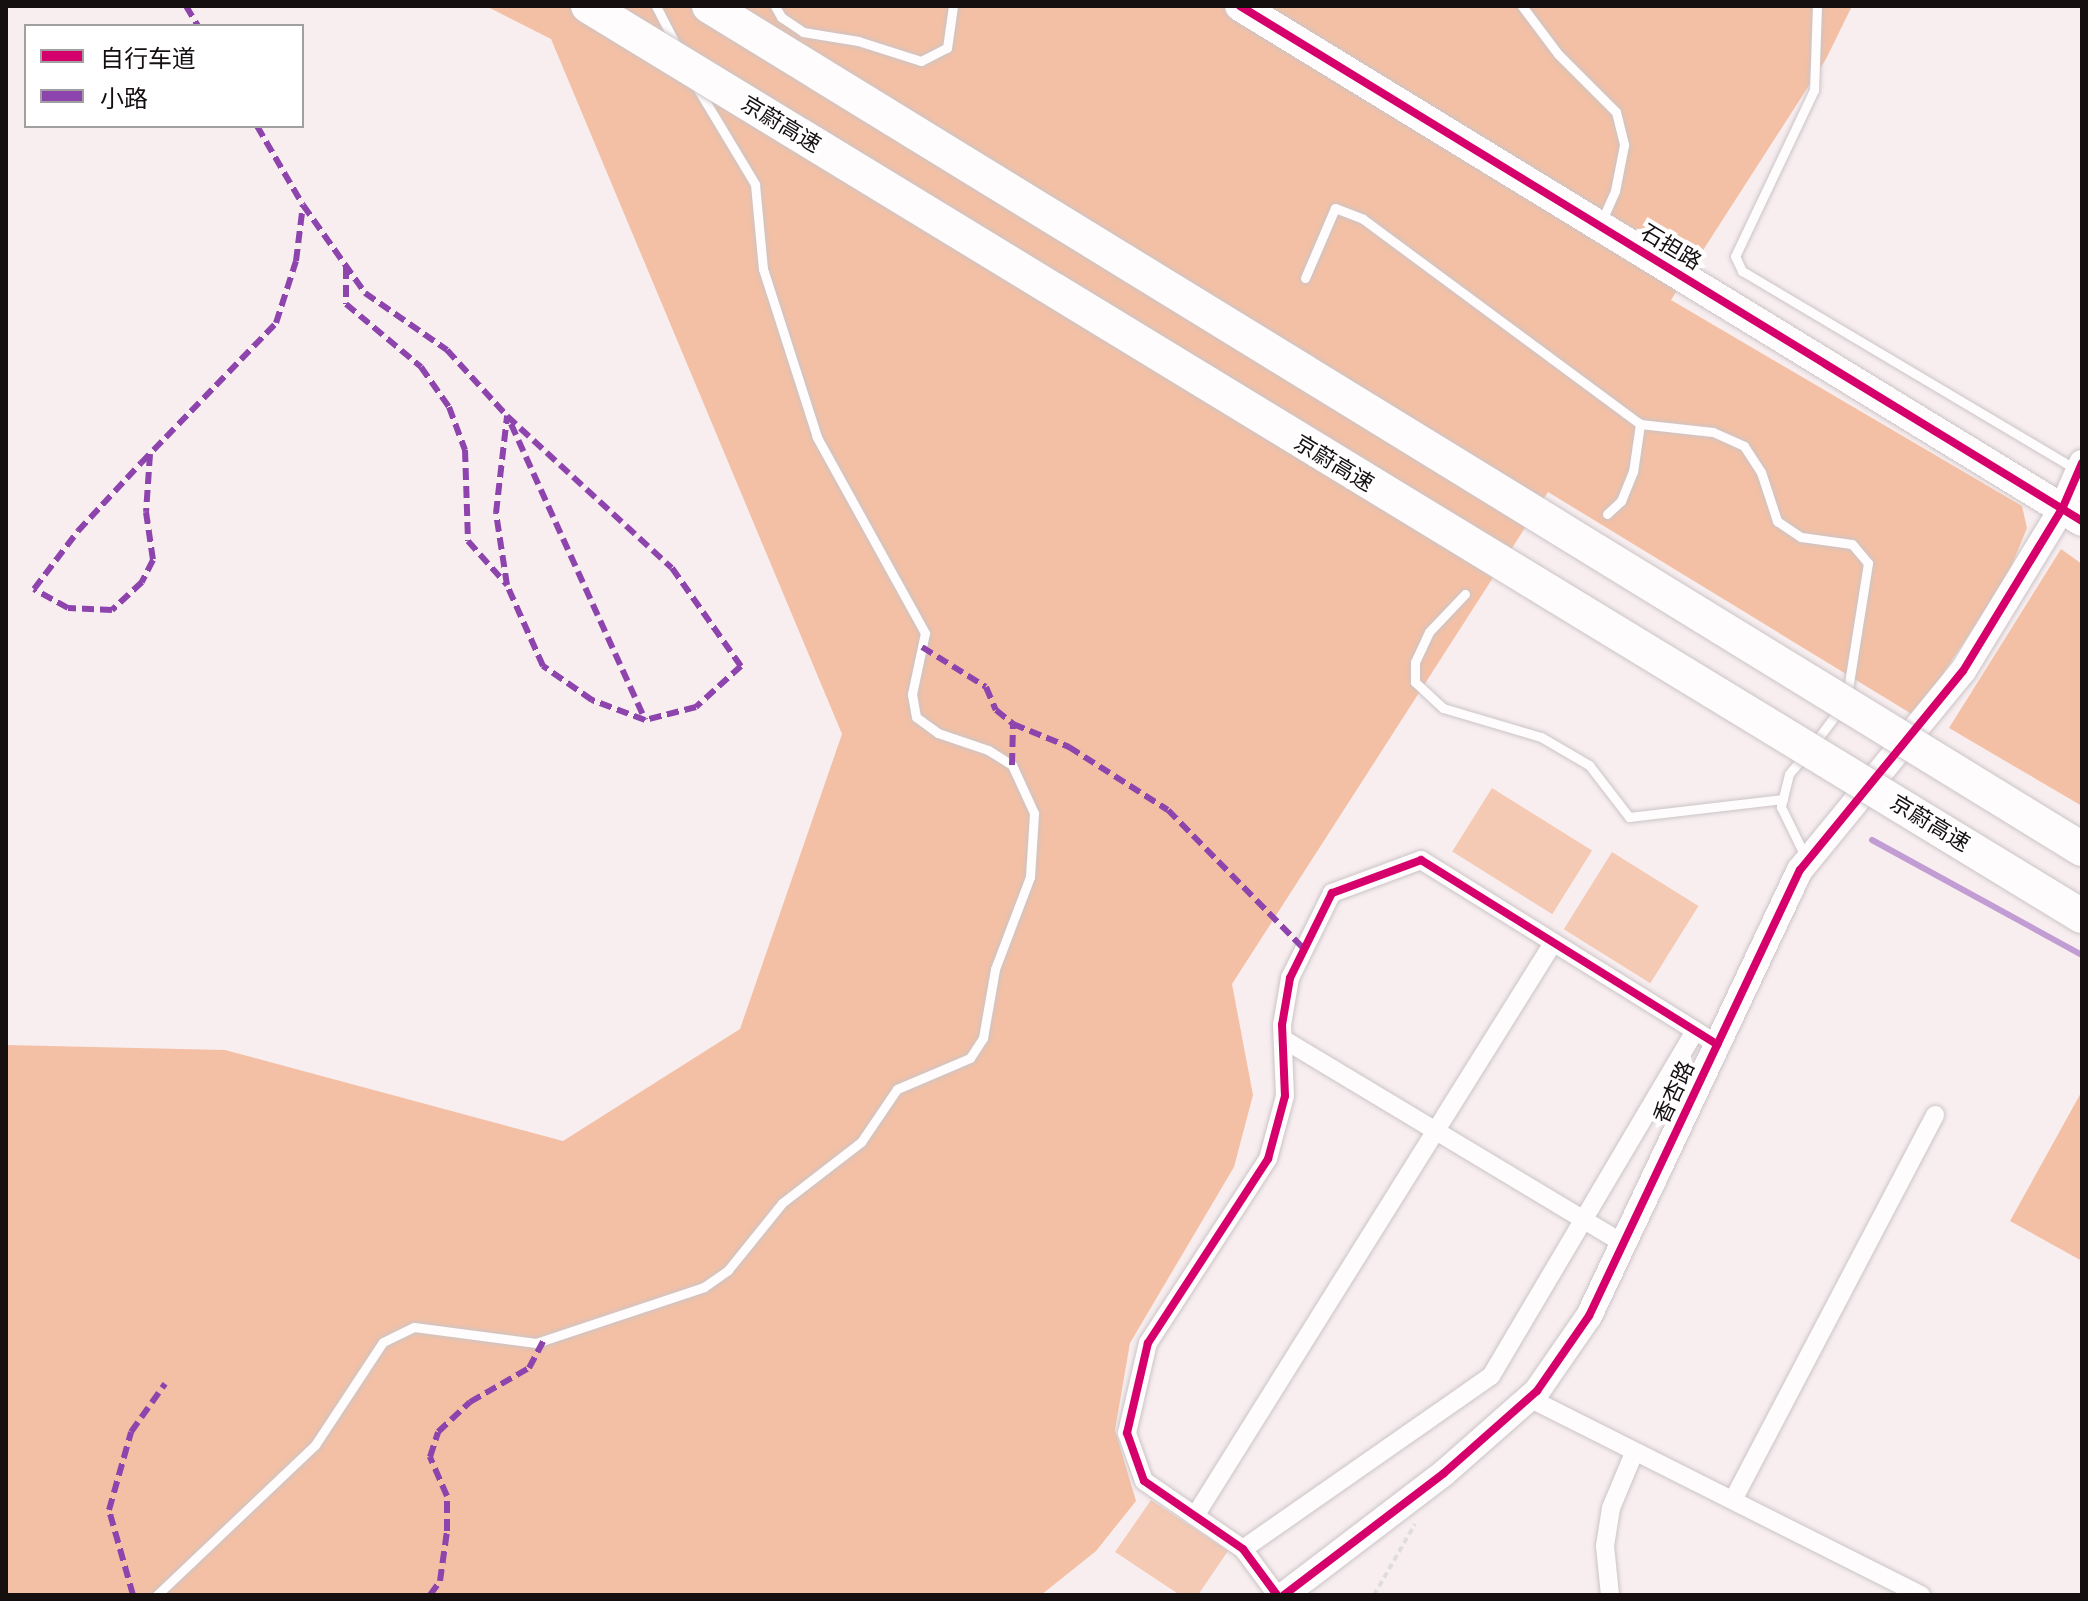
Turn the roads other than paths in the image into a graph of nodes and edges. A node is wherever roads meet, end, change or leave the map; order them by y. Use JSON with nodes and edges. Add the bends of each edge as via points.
{"nodes":[{"id":1,"x":588,"y":6,"type":"edge"},
{"id":2,"x":656,"y":6,"type":"edge"},
{"id":3,"x":709,"y":6,"type":"edge"},
{"id":4,"x":775,"y":6,"type":"edge"},
{"id":5,"x":953,"y":6,"type":"edge"},
{"id":6,"x":1240,"y":6,"type":"edge"},
{"id":7,"x":1522,"y":6,"type":"edge"},
{"id":8,"x":1817,"y":6,"type":"edge"},
{"id":9,"x":1599,"y":225,"type":"junction"},
{"id":10,"x":1305,"y":278,"type":"dead end"},
{"id":11,"x":1640,"y":424,"type":"junction"},
{"id":12,"x":2080,"y":467,"type":"edge"},
{"id":13,"x":1607,"y":514,"type":"dead end"},
{"id":14,"x":2073,"y":514,"type":"edge"},
{"id":15,"x":1465,"y":594,"type":"dead end"},
{"id":16,"x":1783,"y":799,"type":"junction"},
{"id":17,"x":2082,"y":849,"type":"edge"},
{"id":18,"x":1807,"y":861,"type":"junction"},
{"id":19,"x":2082,"y":916,"type":"edge"},
{"id":20,"x":1553,"y":943,"type":"junction"},
{"id":21,"x":1706,"y":1038,"type":"junction"},
{"id":22,"x":1283,"y":1039,"type":"junction"},
{"id":23,"x":1935,"y":1115,"type":"dead end"},
{"id":24,"x":1436,"y":1131,"type":"junction"},
{"id":25,"x":1582,"y":1219,"type":"junction"},
{"id":26,"x":1623,"y":1243,"type":"junction"},
{"id":27,"x":1529,"y":1398,"type":"junction"},
{"id":28,"x":1634,"y":1453,"type":"junction"},
{"id":29,"x":1733,"y":1500,"type":"junction"},
{"id":30,"x":1195,"y":1516,"type":"junction"},
{"id":31,"x":1243,"y":1549,"type":"junction"},
{"id":32,"x":157,"y":1595,"type":"edge"},
{"id":33,"x":1277,"y":1595,"type":"edge"},
{"id":34,"x":1284,"y":1595,"type":"edge"},
{"id":35,"x":1610,"y":1595,"type":"edge"},
{"id":36,"x":1921,"y":1595,"type":"edge"}],
"edges":[{"from":1,"to":19,"type":"highway","name":"京蔚高速","bridge":true},
{"from":2,"to":32,"type":"lane","via":[[712,118],[755,184],[763,269],[817,437],[925,633],[912,694],[916,717],[938,733],[988,750],[1012,765],[1034,813],[1030,877],[995,969],[983,1038],[970,1058],[897,1089],[861,1142],[782,1203],[728,1270],[704,1287],[536,1343],[414,1327],[383,1342],[315,1445]]},
{"from":3,"to":17,"type":"highway","bridge":true},
{"from":4,"to":5,"type":"lane","via":[[803,32],[858,41],[921,61],[947,48]]},
{"from":6,"to":9,"type":"main road","name":"石担路"},
{"from":7,"to":9,"type":"lane","via":[[1558,54],[1616,112],[1624,145],[1615,191]]},
{"from":8,"to":12,"type":"lane","via":[[1814,90],[1735,256],[1742,271]]},
{"from":9,"to":14,"type":"main road","name":"石担路"},
{"from":10,"to":11,"type":"lane","via":[[1335,208],[1363,219]]},
{"from":11,"to":13,"type":"lane","via":[[1633,472],[1621,501]]},
{"from":11,"to":16,"type":"lane","via":[[1713,432],[1744,446],[1761,472],[1777,521],[1801,537],[1852,544],[1868,563],[1850,688],[1833,721],[1789,774]]},
{"from":12,"to":14,"type":"street","name":"香杏路"},
{"from":14,"to":18,"type":"street","name":"香杏路","via":[[1963,671]]},
{"from":15,"to":16,"type":"lane","via":[[1429,632],[1415,662],[1415,682],[1443,708],[1541,737],[1589,765],[1629,817]]},
{"from":16,"to":18,"type":"lane","via":[[1781,807]]},
{"from":18,"to":21,"type":"street","name":"香杏路"},
{"from":20,"to":21,"type":"street"},
{"from":20,"to":22,"type":"street","via":[[1421,860],[1332,893],[1290,978]]},
{"from":20,"to":24,"type":"street"},
{"from":21,"to":25,"type":"street"},
{"from":21,"to":26,"type":"street","name":"香杏路"},
{"from":22,"to":24,"type":"street"},
{"from":22,"to":30,"type":"street","via":[[1285,1096],[1268,1159],[1148,1343],[1127,1433],[1144,1481]]},
{"from":23,"to":29,"type":"street"},
{"from":24,"to":25,"type":"street"},
{"from":24,"to":30,"type":"street"},
{"from":25,"to":26,"type":"street"},
{"from":25,"to":31,"type":"street","via":[[1491,1376]]},
{"from":26,"to":27,"type":"street","name":"香杏路","via":[[1589,1316]]},
{"from":27,"to":28,"type":"street"},
{"from":27,"to":34,"type":"street","name":"香杏路","via":[[1444,1473]]},
{"from":28,"to":29,"type":"street"},
{"from":28,"to":35,"type":"street","via":[[1611,1508],[1605,1546]]},
{"from":29,"to":36,"type":"street"},
{"from":30,"to":31,"type":"street"},
{"from":31,"to":33,"type":"street"}]}
